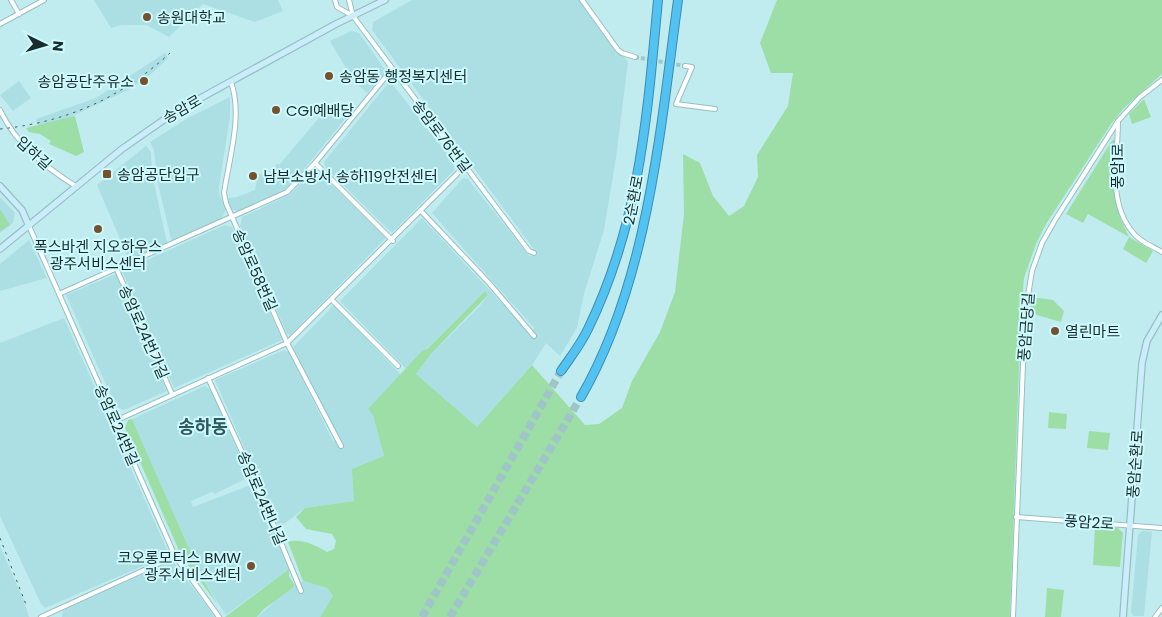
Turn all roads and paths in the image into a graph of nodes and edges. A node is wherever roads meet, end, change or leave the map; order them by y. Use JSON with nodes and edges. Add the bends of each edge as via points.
{"nodes":[{"id":1,"x":11,"y":0,"type":"edge"},
{"id":2,"x":44,"y":0,"type":"edge"},
{"id":3,"x":335,"y":0,"type":"edge"},
{"id":4,"x":350,"y":0,"type":"edge"},
{"id":5,"x":385,"y":0,"type":"edge"},
{"id":6,"x":582,"y":0,"type":"edge"},
{"id":7,"x":658,"y":0,"type":"edge"},
{"id":8,"x":678,"y":0,"type":"edge"},
{"id":9,"x":19,"y":14,"type":"junction"},
{"id":10,"x":353,"y":16,"type":"junction"},
{"id":11,"x":0,"y":24,"type":"edge"},
{"id":12,"x":635,"y":57,"type":"tunnel mouth"},
{"id":13,"x":685,"y":66,"type":"dead end"},
{"id":14,"x":392,"y":69,"type":"junction"},
{"id":15,"x":1162,"y":80,"type":"edge"},
{"id":16,"x":231,"y":82,"type":"junction"},
{"id":17,"x":715,"y":109,"type":"dead end"},
{"id":18,"x":0,"y":110,"type":"edge"},
{"id":19,"x":1118,"y":121,"type":"junction"},
{"id":20,"x":315,"y":163,"type":"junction"},
{"id":21,"x":464,"y":167,"type":"junction"},
{"id":22,"x":0,"y":186,"type":"edge"},
{"id":23,"x":77,"y":187,"type":"junction"},
{"id":24,"x":421,"y":211,"type":"junction"},
{"id":25,"x":232,"y":217,"type":"junction"},
{"id":26,"x":29,"y":226,"type":"junction"},
{"id":27,"x":392,"y":241,"type":"junction"},
{"id":28,"x":0,"y":249,"type":"edge"},
{"id":29,"x":1162,"y":252,"type":"edge"},
{"id":30,"x":534,"y":253,"type":"dead end"},
{"id":31,"x":117,"y":270,"type":"junction"},
{"id":32,"x":59,"y":294,"type":"junction"},
{"id":33,"x":332,"y":300,"type":"junction"},
{"id":34,"x":1162,"y":316,"type":"edge"},
{"id":35,"x":534,"y":336,"type":"dead end"},
{"id":36,"x":287,"y":343,"type":"junction"},
{"id":37,"x":398,"y":366,"type":"dead end"},
{"id":38,"x":561,"y":371,"type":"tunnel mouth"},
{"id":39,"x":208,"y":378,"type":"junction"},
{"id":40,"x":172,"y":394,"type":"junction"},
{"id":41,"x":581,"y":396,"type":"tunnel mouth"},
{"id":42,"x":115,"y":421,"type":"junction"},
{"id":43,"x":340,"y":446,"type":"dead end"},
{"id":44,"x":1016,"y":517,"type":"junction"},
{"id":45,"x":1130,"y":525,"type":"junction"},
{"id":46,"x":1162,"y":528,"type":"edge"},
{"id":47,"x":175,"y":556,"type":"junction"},
{"id":48,"x":301,"y":591,"type":"dead end"},
{"id":49,"x":1162,"y":608,"type":"edge"},
{"id":50,"x":56,"y":611,"type":"junction"},
{"id":51,"x":41,"y":617,"type":"edge"},
{"id":52,"x":59,"y":617,"type":"edge"},
{"id":53,"x":219,"y":617,"type":"edge"},
{"id":54,"x":1013,"y":617,"type":"edge"},
{"id":55,"x":1123,"y":617,"type":"edge"},
{"id":56,"x":1155,"y":617,"type":"edge"}],
"edges":[{"from":1,"to":9,"type":"street"},
{"from":2,"to":9,"type":"street"},
{"from":3,"to":10,"type":"street","via":[[337,7]]},
{"from":4,"to":10,"type":"street"},
{"from":5,"to":10,"type":"main road","name":"송암로"},
{"from":6,"to":12,"type":"street","via":[[618,50]]},
{"from":7,"to":38,"type":"highway","name":"2순환로","via":[[645,142],[627,226],[587,330]]},
{"from":8,"to":41,"type":"highway","name":"2순환로","via":[[657,149],[628,285],[610,341]]},
{"from":9,"to":11,"type":"street"},
{"from":10,"to":14,"type":"street","name":"송암로76번길"},
{"from":10,"to":16,"type":"main road","name":"송암로"},
{"from":13,"to":17,"type":"street","via":[[692,67],[676,104]]},
{"from":14,"to":20,"type":"street","name":"송암로24번가길"},
{"from":14,"to":21,"type":"street","name":"송암로76번길"},
{"from":15,"to":19,"type":"street","name":"풍암금당길","via":[[1140,97]]},
{"from":16,"to":23,"type":"main road","name":"송암로","via":[[144,133]]},
{"from":16,"to":25,"type":"street","name":"송암로58번길","via":[[236,97],[236,116],[224,193]]},
{"from":18,"to":23,"type":"street","name":"입하길","via":[[16,138],[58,175]]},
{"from":19,"to":29,"type":"street","name":"풍암1로","via":[[1118,204],[1137,237]]},
{"from":19,"to":44,"type":"street","name":"풍암금당길","via":[[1054,220],[1032,270],[1025,314]]},
{"from":20,"to":25,"type":"street","name":"송암로24번가길","via":[[287,192]]},
{"from":20,"to":27,"type":"street"},
{"from":21,"to":24,"type":"street"},
{"from":21,"to":30,"type":"street","name":"송암로76번길","via":[[529,251]]},
{"from":22,"to":26,"type":"main road","via":[[22,210]]},
{"from":23,"to":26,"type":"main road","name":"송암로"},
{"from":24,"to":27,"type":"street"},
{"from":24,"to":35,"type":"street"},
{"from":25,"to":31,"type":"street","name":"송암로24번가길"},
{"from":25,"to":36,"type":"street","name":"송암로58번길"},
{"from":26,"to":28,"type":"main road","name":"송암로"},
{"from":26,"to":32,"type":"street","name":"송암로24번길"},
{"from":27,"to":33,"type":"street"},
{"from":31,"to":32,"type":"street","name":"송암로24번가길"},
{"from":31,"to":40,"type":"street","name":"송암로24번가길"},
{"from":32,"to":42,"type":"street","name":"송암로24번길"},
{"from":33,"to":36,"type":"street"},
{"from":33,"to":37,"type":"street"},
{"from":34,"to":45,"type":"main road","name":"풍암순환로","via":[[1147,341],[1142,363]]},
{"from":36,"to":39,"type":"street"},
{"from":36,"to":43,"type":"street","name":"송암로58번길"},
{"from":39,"to":40,"type":"street"},
{"from":39,"to":48,"type":"street","name":"송암로24번나길"},
{"from":40,"to":42,"type":"street"},
{"from":42,"to":47,"type":"street","name":"송암로24번길"},
{"from":44,"to":45,"type":"street","name":"풍암2로"},
{"from":44,"to":54,"type":"street","name":"풍암금당길"},
{"from":45,"to":46,"type":"street","name":"풍암2로"},
{"from":45,"to":55,"type":"main road","name":"풍암순환로"},
{"from":47,"to":50,"type":"street"},
{"from":47,"to":53,"type":"street","name":"송암로24번길"},
{"from":49,"to":56,"type":"street"},
{"from":50,"to":51,"type":"street"},
{"from":50,"to":52,"type":"street"}]}
